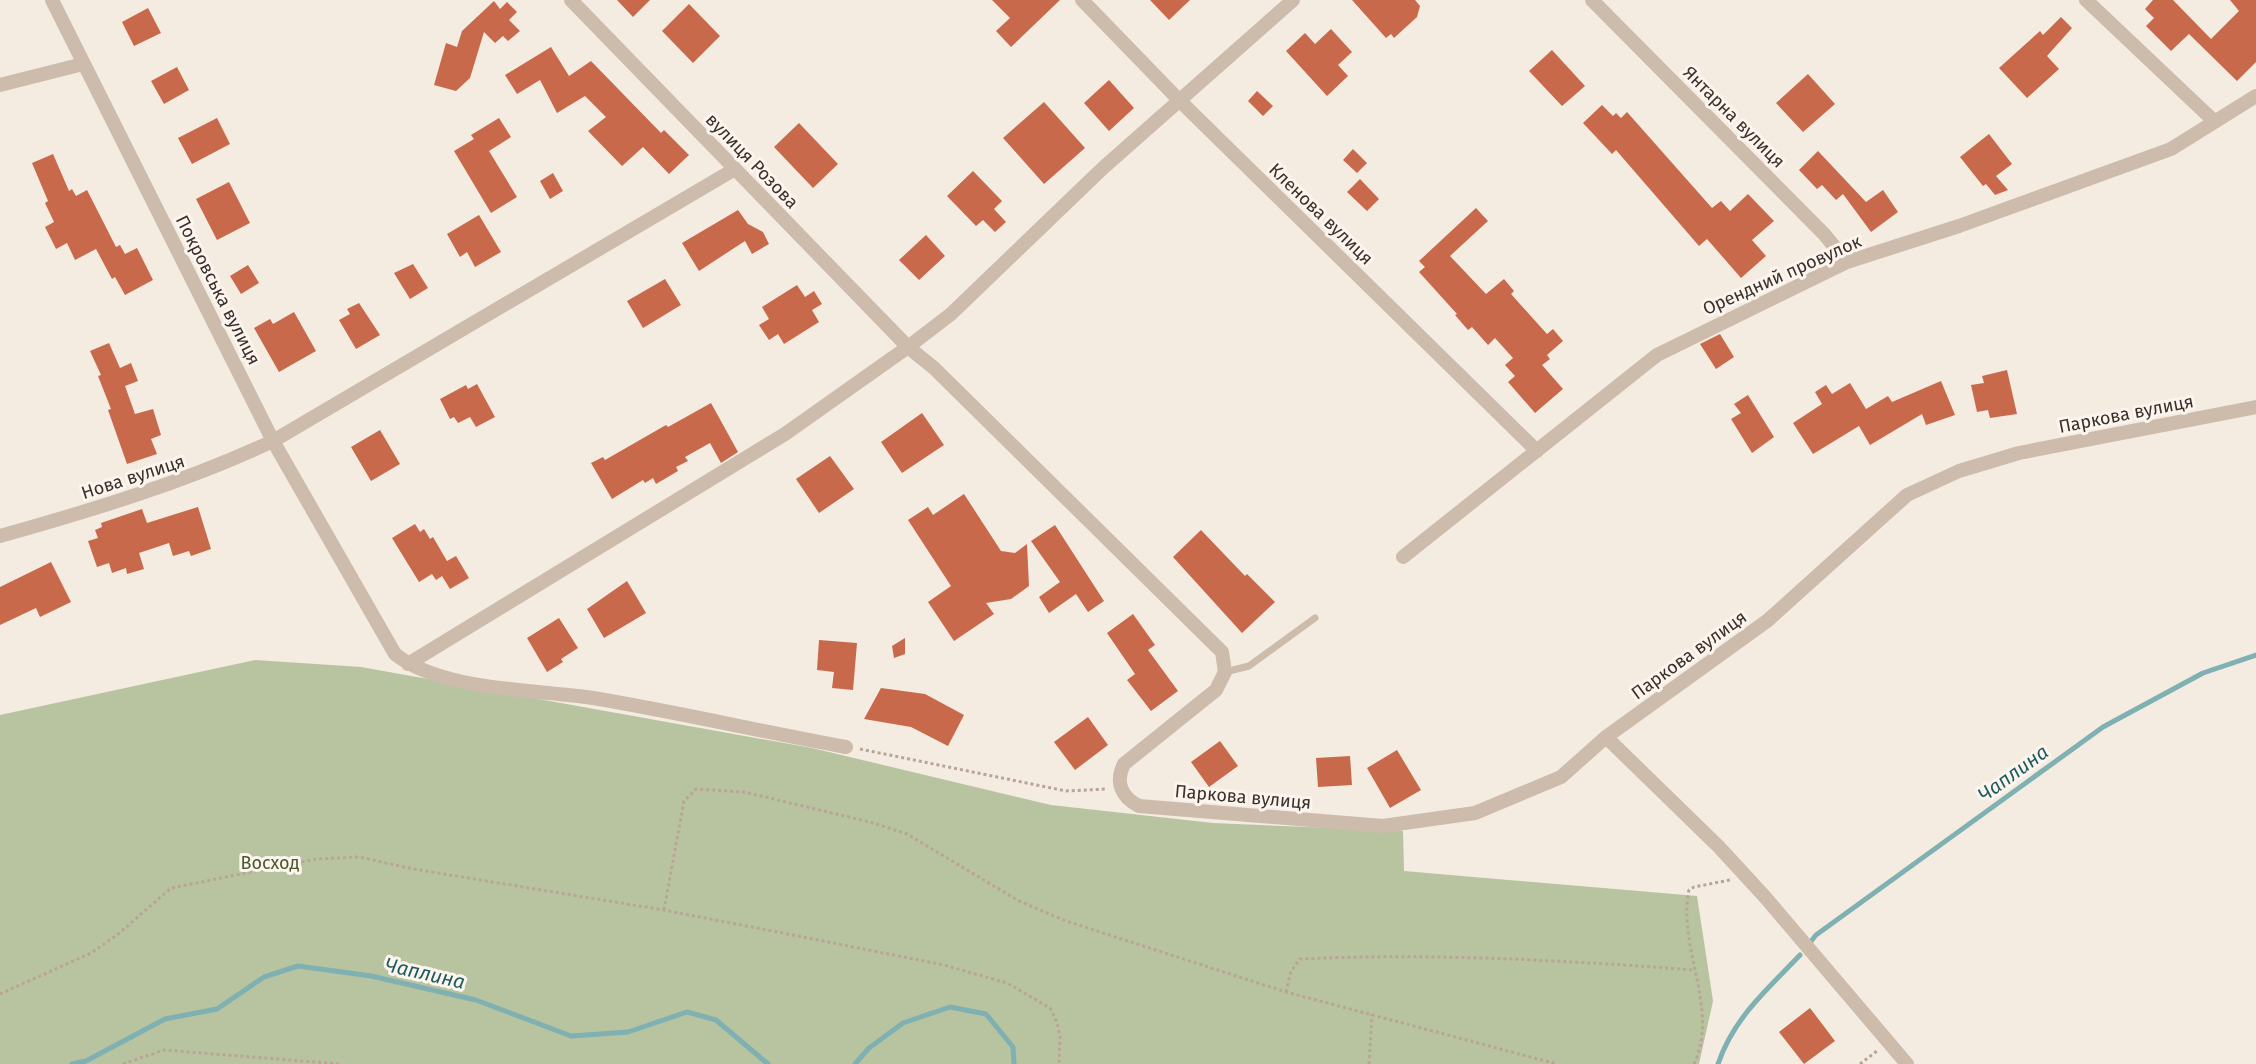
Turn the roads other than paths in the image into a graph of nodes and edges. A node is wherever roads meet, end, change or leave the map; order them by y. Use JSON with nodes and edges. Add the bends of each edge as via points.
{"nodes":[{"id":1,"x":52,"y":0,"type":"edge"},
{"id":2,"x":571,"y":0,"type":"edge"},
{"id":3,"x":1082,"y":0,"type":"edge"},
{"id":4,"x":1293,"y":0,"type":"edge"},
{"id":5,"x":1592,"y":0,"type":"edge"},
{"id":6,"x":2086,"y":0,"type":"edge"},
{"id":7,"x":83,"y":64,"type":"junction"},
{"id":8,"x":0,"y":85,"type":"edge"},
{"id":9,"x":2256,"y":96,"type":"edge"},
{"id":10,"x":1179,"y":100,"type":"junction"},
{"id":11,"x":2215,"y":122,"type":"junction"},
{"id":12,"x":735,"y":169,"type":"junction"},
{"id":13,"x":1847,"y":262,"type":"junction"},
{"id":14,"x":908,"y":347,"type":"junction"},
{"id":15,"x":2256,"y":407,"type":"edge"},
{"id":16,"x":273,"y":441,"type":"junction"},
{"id":17,"x":1537,"y":451,"type":"junction"},
{"id":18,"x":0,"y":536,"type":"edge"},
{"id":19,"x":1404,"y":557,"type":"dead end"},
{"id":20,"x":1315,"y":618,"type":"dead end"},
{"id":21,"x":408,"y":664,"type":"junction"},
{"id":22,"x":1225,"y":672,"type":"junction"},
{"id":23,"x":1606,"y":737,"type":"junction"},
{"id":24,"x":846,"y":747,"type":"road end"},
{"id":25,"x":1907,"y":1064,"type":"edge"}],
"edges":[{"from":1,"to":7,"type":"street","name":"Покровська вулиця"},
{"from":2,"to":12,"type":"street","name":"вулиця Розова"},
{"from":3,"to":10,"type":"street","name":"Кленова вулиця"},
{"from":4,"to":10,"type":"street"},
{"from":5,"to":13,"type":"street","name":"Янтарна вулиця","via":[[1824,234]]},
{"from":6,"to":11,"type":"street"},
{"from":7,"to":8,"type":"street"},
{"from":7,"to":16,"type":"street","name":"Покровська вулиця"},
{"from":9,"to":11,"type":"street","name":"Орендний провулок"},
{"from":10,"to":14,"type":"street","via":[[951,314]]},
{"from":10,"to":17,"type":"street","name":"Кленова вулиця"},
{"from":11,"to":13,"type":"street","name":"Орендний провулок","via":[[2171,149],[1971,222]]},
{"from":12,"to":14,"type":"street","name":"вулиця Розова"},
{"from":12,"to":16,"type":"street","name":"Нова вулиця"},
{"from":13,"to":17,"type":"street","name":"Орендний провулок","via":[[1657,355]]},
{"from":14,"to":21,"type":"street","via":[[755,452]]},
{"from":14,"to":22,"type":"street","name":"вулиця Розова","via":[[1216,644],[1225,662]]},
{"from":15,"to":23,"type":"street","name":"Паркова вулиця","via":[[2019,453],[1959,471],[1907,495],[1767,621]]},
{"from":16,"to":18,"type":"street","name":"Нова вулиця","via":[[211,470]]},
{"from":16,"to":21,"type":"street","name":"Покровська вулиця","via":[[395,654]]},
{"from":17,"to":19,"type":"street","name":"Орендний провулок"},
{"from":20,"to":22,"type":"lane","via":[[1248,666]]},
{"from":21,"to":24,"type":"street","via":[[426,673],[482,684],[598,699]]},
{"from":22,"to":23,"type":"street","name":"Паркова вулиця","via":[[1216,690],[1124,764],[1120,771],[1125,796],[1139,806],[1383,826],[1475,813],[1561,777]]},
{"from":23,"to":25,"type":"street","via":[[1746,877]]}]}
